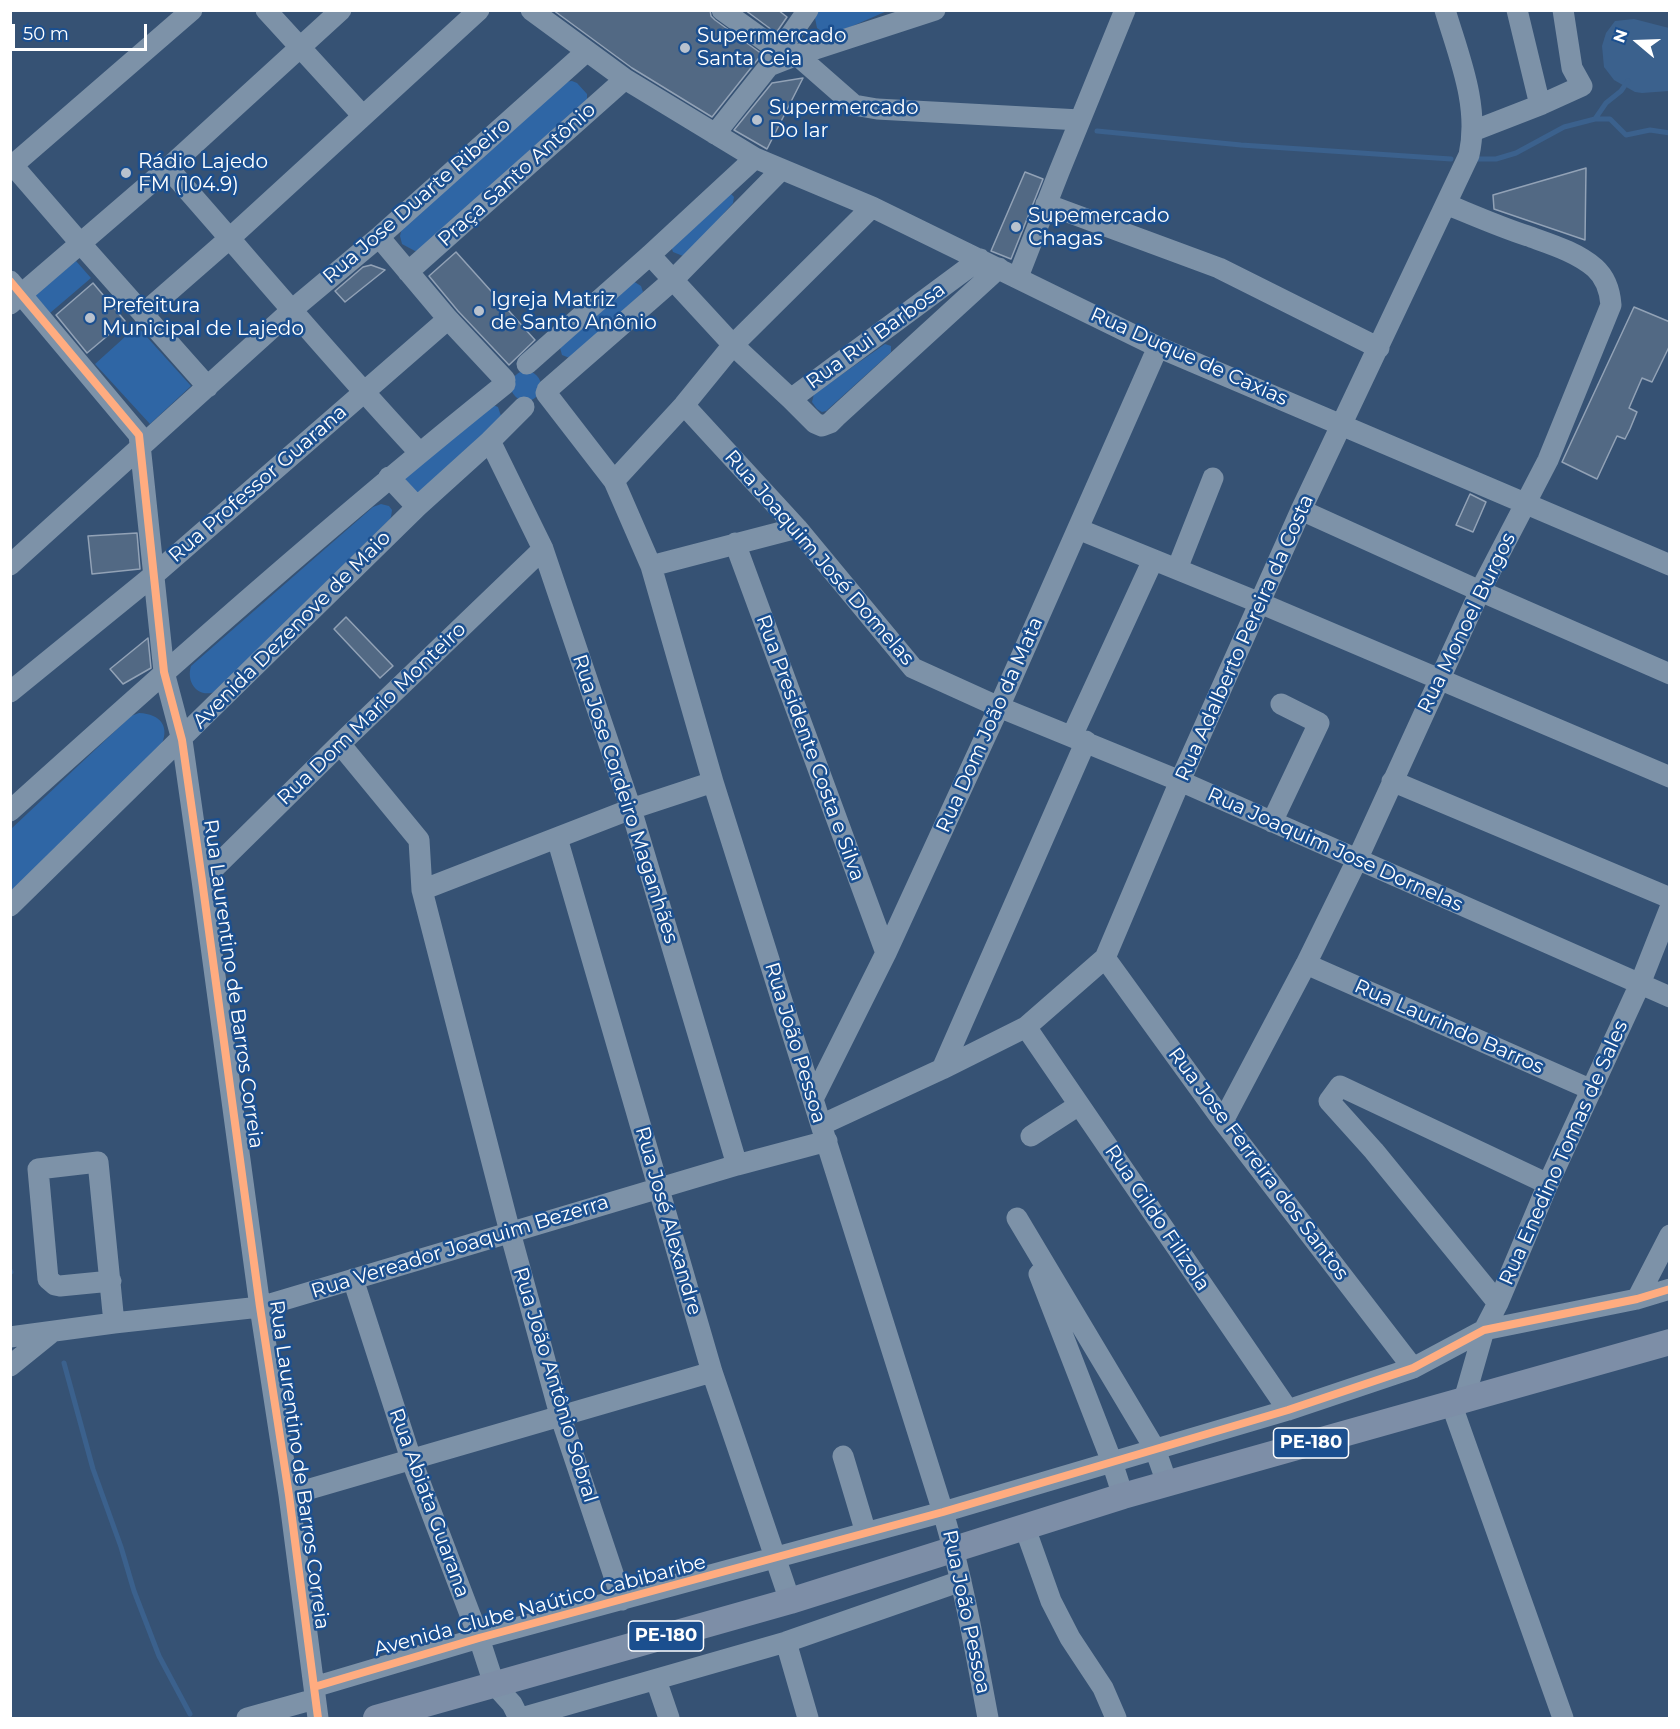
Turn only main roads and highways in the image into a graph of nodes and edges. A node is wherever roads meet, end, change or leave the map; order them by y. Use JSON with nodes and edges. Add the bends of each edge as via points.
{"nodes":[{"id":1,"x":1670,"y":1342,"type":"edge"},
{"id":2,"x":376,"y":1719,"type":"edge"}],
"edges":[{"from":1,"to":2,"type":"main road","number":"PE-180","via":[[1167,1483],[789,1601]]}]}
